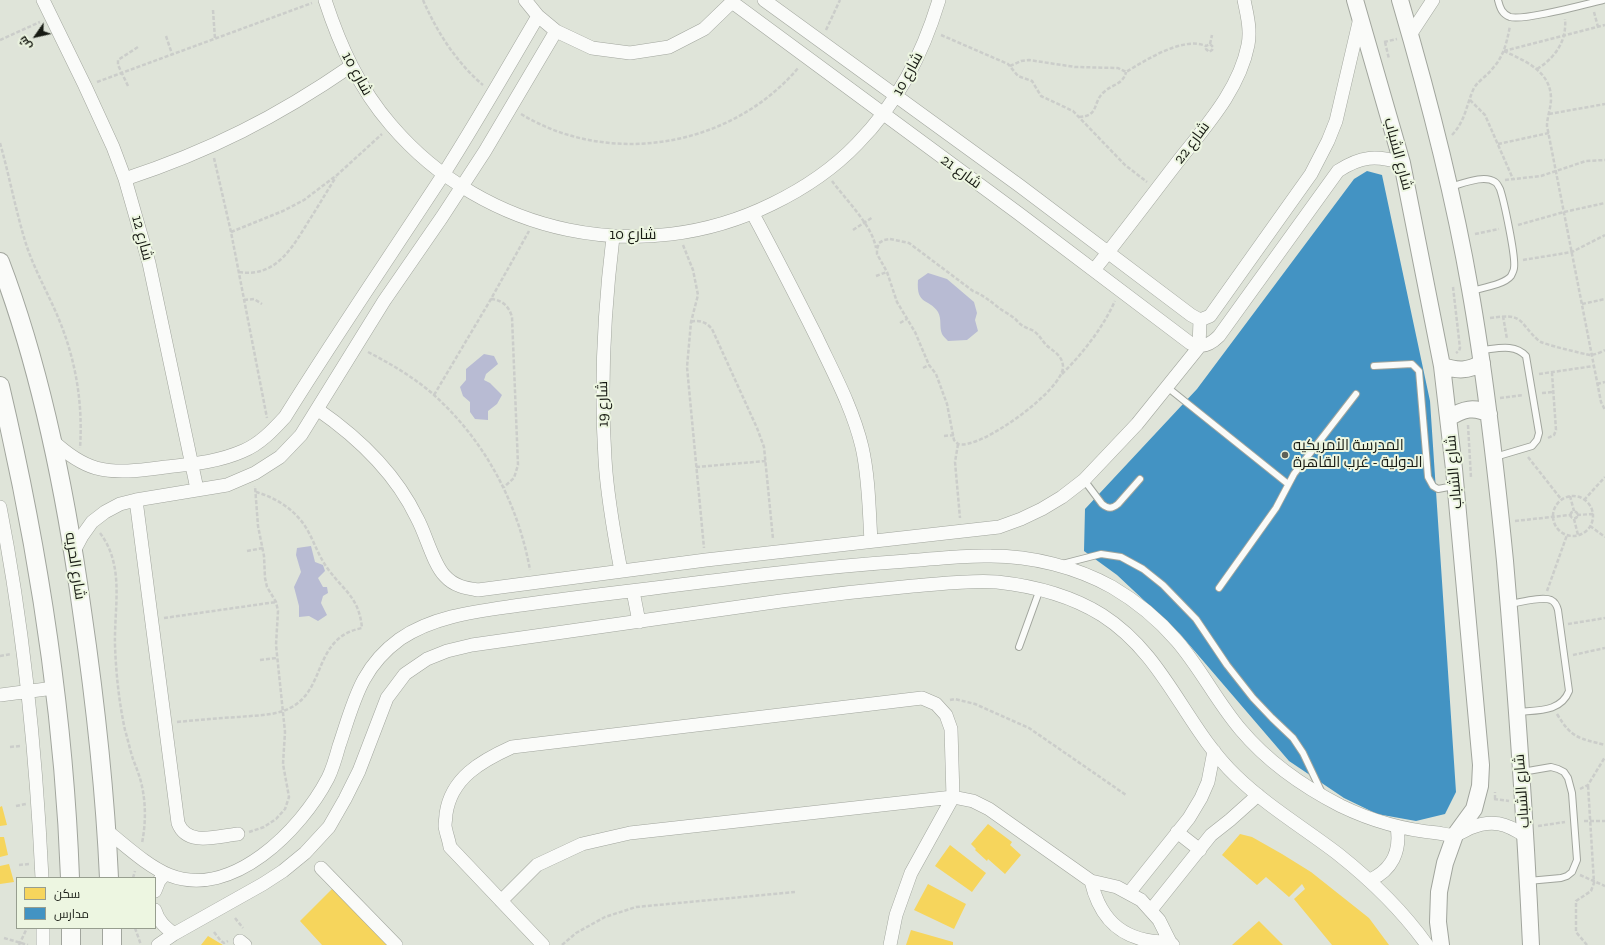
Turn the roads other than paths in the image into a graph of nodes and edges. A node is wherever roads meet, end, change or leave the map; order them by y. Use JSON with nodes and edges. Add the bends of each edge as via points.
{"nodes":[{"id":1,"x":43,"y":0,"type":"edge"},
{"id":2,"x":525,"y":0,"type":"edge"},
{"id":3,"x":764,"y":0,"type":"edge"},
{"id":4,"x":939,"y":0,"type":"edge"},
{"id":5,"x":1244,"y":0,"type":"edge"},
{"id":6,"x":1355,"y":0,"type":"edge"},
{"id":7,"x":1400,"y":0,"type":"edge"},
{"id":8,"x":1433,"y":0,"type":"edge"},
{"id":9,"x":1498,"y":0,"type":"edge"},
{"id":10,"x":1603,"y":0,"type":"edge"},
{"id":11,"x":319,"y":1,"type":"edge"},
{"id":12,"x":733,"y":1,"type":"edge"},
{"id":13,"x":538,"y":16,"type":"junction"},
{"id":14,"x":1360,"y":18,"type":"junction"},
{"id":15,"x":556,"y":31,"type":"junction"},
{"id":16,"x":1402,"y":40,"type":"junction"},
{"id":17,"x":351,"y":66,"type":"junction"},
{"id":18,"x":896,"y":96,"type":"junction"},
{"id":19,"x":883,"y":114,"type":"junction"},
{"id":20,"x":1402,"y":163,"type":"junction"},
{"id":21,"x":443,"y":174,"type":"junction"},
{"id":22,"x":125,"y":179,"type":"junction"},
{"id":23,"x":461,"y":187,"type":"junction"},
{"id":24,"x":1450,"y":187,"type":"junction"},
{"id":25,"x":753,"y":214,"type":"junction"},
{"id":26,"x":613,"y":237,"type":"junction"},
{"id":27,"x":1108,"y":252,"type":"junction"},
{"id":28,"x":0,"y":262,"type":"edge"},
{"id":29,"x":1094,"y":270,"type":"junction"},
{"id":30,"x":1471,"y":292,"type":"junction"},
{"id":31,"x":1196,"y":318,"type":"junction"},
{"id":32,"x":1194,"y":345,"type":"junction"},
{"id":33,"x":1481,"y":357,"type":"junction"},
{"id":34,"x":1374,"y":366,"type":"dead end"},
{"id":35,"x":1442,"y":366,"type":"junction"},
{"id":36,"x":0,"y":386,"type":"edge"},
{"id":37,"x":1167,"y":387,"type":"junction"},
{"id":38,"x":1356,"y":394,"type":"dead end"},
{"id":39,"x":1488,"y":407,"type":"junction"},
{"id":40,"x":317,"y":409,"type":"junction"},
{"id":41,"x":1449,"y":418,"type":"junction"},
{"id":42,"x":53,"y":441,"type":"junction"},
{"id":43,"x":1495,"y":457,"type":"junction"},
{"id":44,"x":192,"y":464,"type":"junction"},
{"id":45,"x":1140,"y":479,"type":"dead end"},
{"id":46,"x":1084,"y":480,"type":"junction"},
{"id":47,"x":1288,"y":484,"type":"junction"},
{"id":48,"x":1456,"y":486,"type":"junction"},
{"id":49,"x":197,"y":490,"type":"junction"},
{"id":50,"x":136,"y":500,"type":"junction"},
{"id":51,"x":0,"y":507,"type":"edge"},
{"id":52,"x":1,"y":521,"type":"edge"},
{"id":53,"x":871,"y":541,"type":"junction"},
{"id":54,"x":74,"y":551,"type":"junction"},
{"id":55,"x":5,"y":563,"type":"edge"},
{"id":56,"x":1058,"y":566,"type":"junction"},
{"id":57,"x":621,"y":571,"type":"junction"},
{"id":58,"x":1219,"y":588,"type":"dead end"},
{"id":59,"x":1040,"y":589,"type":"junction"},
{"id":60,"x":633,"y":591,"type":"junction"},
{"id":61,"x":1508,"y":604,"type":"junction"},
{"id":62,"x":639,"y":622,"type":"junction"},
{"id":63,"x":1019,"y":647,"type":"dead end"},
{"id":64,"x":54,"y":688,"type":"junction"},
{"id":65,"x":28,"y":692,"type":"junction"},
{"id":66,"x":0,"y":695,"type":"edge"},
{"id":67,"x":1517,"y":712,"type":"junction"},
{"id":68,"x":1214,"y":752,"type":"junction"},
{"id":69,"x":1521,"y":772,"type":"junction"},
{"id":70,"x":1258,"y":795,"type":"junction"},
{"id":71,"x":1323,"y":796,"type":"junction"},
{"id":72,"x":953,"y":797,"type":"junction"},
{"id":73,"x":1397,"y":827,"type":"junction"},
{"id":74,"x":107,"y":831,"type":"junction"},
{"id":75,"x":1177,"y":832,"type":"junction"},
{"id":76,"x":238,"y":834,"type":"road end"},
{"id":77,"x":1455,"y":835,"type":"junction"},
{"id":78,"x":1525,"y":836,"type":"junction"},
{"id":79,"x":1200,"y":850,"type":"junction"},
{"id":80,"x":320,"y":868,"type":"dead end"},
{"id":81,"x":165,"y":874,"type":"junction"},
{"id":82,"x":42,"y":877,"type":"edge"},
{"id":83,"x":70,"y":877,"type":"edge"},
{"id":84,"x":109,"y":877,"type":"edge"},
{"id":85,"x":1370,"y":880,"type":"junction"},
{"id":86,"x":1091,"y":881,"type":"junction"},
{"id":87,"x":1528,"y":881,"type":"junction"},
{"id":88,"x":156,"y":888,"type":"edge"},
{"id":89,"x":1129,"y":893,"type":"junction"},
{"id":90,"x":501,"y":901,"type":"junction"},
{"id":91,"x":1151,"y":910,"type":"junction"},
{"id":92,"x":156,"y":914,"type":"edge"},
{"id":93,"x":43,"y":929,"type":"edge"},
{"id":94,"x":71,"y":929,"type":"edge"},
{"id":95,"x":112,"y":929,"type":"edge"},
{"id":96,"x":174,"y":934,"type":"junction"},
{"id":97,"x":1172,"y":943,"type":"edge"},
{"id":98,"x":43,"y":945,"type":"edge"},
{"id":99,"x":71,"y":945,"type":"edge"},
{"id":100,"x":112,"y":945,"type":"edge"},
{"id":101,"x":158,"y":945,"type":"edge"},
{"id":102,"x":396,"y":945,"type":"edge"},
{"id":103,"x":543,"y":945,"type":"edge"},
{"id":104,"x":890,"y":945,"type":"edge"},
{"id":105,"x":1427,"y":945,"type":"edge"},
{"id":106,"x":1441,"y":945,"type":"edge"},
{"id":107,"x":1531,"y":945,"type":"edge"}],
"edges":[{"from":1,"to":22,"type":"street","name":"شارع 12","via":[[113,147]]},
{"from":2,"to":13,"type":"street"},
{"from":3,"to":18,"type":"street","name":"شارع 21"},
{"from":4,"to":18,"type":"street","name":"شارع 10","via":[[930,31],[915,64]]},
{"from":5,"to":27,"type":"street","name":"شارع 22","via":[[1249,44],[1232,89]]},
{"from":6,"to":14,"type":"street","name":"شارع الشباب"},
{"from":7,"to":16,"type":"street","name":"شارع الشباب"},
{"from":8,"to":16,"type":"street"},
{"from":9,"to":10,"type":"lane","via":[[1502,11],[1512,17],[1564,10]]},
{"from":11,"to":17,"type":"street","name":"شارع 10"},
{"from":12,"to":15,"type":"street","via":[[704,29],[669,47],[630,53],[592,48]]},
{"from":12,"to":19,"type":"street","name":"شارع 21"},
{"from":13,"to":15,"type":"street"},
{"from":13,"to":21,"type":"street"},
{"from":14,"to":20,"type":"street","name":"شارع الشباب"},
{"from":14,"to":31,"type":"street","via":[[1336,120],[1311,174],[1210,316]]},
{"from":15,"to":23,"type":"street"},
{"from":16,"to":24,"type":"street","name":"شارع الشباب","via":[[1440,144]]},
{"from":17,"to":21,"type":"street","name":"شارع 10","via":[[391,125]]},
{"from":17,"to":22,"type":"street","via":[[290,106],[252,127],[211,146]]},
{"from":18,"to":19,"type":"street","name":"شارع 10"},
{"from":18,"to":27,"type":"street","name":"شارع 21"},
{"from":19,"to":25,"type":"street","name":"شارع 10","via":[[856,145],[825,172],[790,196]]},
{"from":19,"to":29,"type":"street","name":"شارع 21"},
{"from":20,"to":32,"type":"street","via":[[1385,158],[1368,158],[1352,162],[1338,171],[1219,336],[1206,345]]},
{"from":20,"to":35,"type":"street","name":"شارع الشباب"},
{"from":21,"to":23,"type":"street","name":"شارع 10"},
{"from":21,"to":44,"type":"street","via":[[285,417],[258,443],[244,451],[219,460]]},
{"from":22,"to":44,"type":"street","name":"شارع 12","via":[[149,263]]},
{"from":23,"to":26,"type":"street","name":"شارع 10","via":[[497,206],[534,221],[574,232]]},
{"from":23,"to":40,"type":"street","via":[[384,301]]},
{"from":24,"to":30,"type":"street","name":"شارع الشباب"},
{"from":24,"to":30,"type":"lane","via":[[1481,179],[1495,182],[1500,188],[1508,227],[1514,261],[1511,276],[1505,281]]},
{"from":25,"to":26,"type":"street","name":"شارع 10","via":[[728,223],[677,234]]},
{"from":25,"to":53,"type":"street","via":[[842,389],[854,418],[867,478]]},
{"from":26,"to":57,"type":"street","name":"شارع 19","via":[[602,349],[602,405],[611,516]]},
{"from":27,"to":29,"type":"street","name":"شارع 22"},
{"from":27,"to":31,"type":"street","name":"شارع 21"},
{"from":28,"to":42,"type":"main road","name":"شارع الحريه","via":[[30,355]]},
{"from":29,"to":32,"type":"street","name":"شارع 21"},
{"from":30,"to":33,"type":"street","name":"شارع الشباب"},
{"from":31,"to":32,"type":"street"},
{"from":32,"to":37,"type":"street"},
{"from":33,"to":35,"type":"street","via":[[1473,368],[1463,370]]},
{"from":33,"to":39,"type":"street","name":"شارع الشباب"},
{"from":33,"to":43,"type":"lane","via":[[1508,348],[1515,348],[1526,356],[1540,433],[1532,446]]},
{"from":34,"to":48,"type":"lane","via":[[1412,364],[1419,371],[1428,477],[1438,489]]},
{"from":35,"to":41,"type":"street","name":"شارع الشباب"},
{"from":36,"to":64,"type":"main road","via":[[38,570]]},
{"from":37,"to":46,"type":"street","via":[[1137,424]]},
{"from":37,"to":47,"type":"lane"},
{"from":38,"to":47,"type":"lane"},
{"from":39,"to":41,"type":"street","via":[[1481,410],[1470,408]]},
{"from":39,"to":43,"type":"street","name":"شارع الشباب"},
{"from":40,"to":49,"type":"street","via":[[301,435],[280,457],[255,474],[227,484]]},
{"from":40,"to":57,"type":"street","via":[[358,440],[385,467],[417,517],[438,567],[453,583],[463,588],[478,590]]},
{"from":41,"to":48,"type":"street","name":"شارع الشباب"},
{"from":42,"to":44,"type":"street","via":[[80,461],[114,471]]},
{"from":42,"to":54,"type":"main road","name":"شارع الحريه"},
{"from":43,"to":61,"type":"street","name":"شارع الشباب"},
{"from":44,"to":49,"type":"street","name":"شارع 12"},
{"from":45,"to":46,"type":"lane","via":[[1118,504],[1110,508],[1102,504]]},
{"from":46,"to":53,"type":"street","via":[[1042,509],[999,527]]},
{"from":47,"to":58,"type":"lane","via":[[1276,508]]},
{"from":48,"to":77,"type":"street","name":"شارع الشباب","via":[[1481,765],[1480,786],[1474,809]]},
{"from":49,"to":50,"type":"street"},
{"from":50,"to":54,"type":"street","via":[[115,506],[92,522]]},
{"from":50,"to":76,"type":"street","via":[[178,823],[184,834],[196,838]]},
{"from":51,"to":52,"type":"street"},
{"from":52,"to":55,"type":"street"},
{"from":53,"to":57,"type":"street"},
{"from":54,"to":74,"type":"main road","name":"شارع الحريه"},
{"from":55,"to":65,"type":"street","via":[[24,653]]},
{"from":56,"to":60,"type":"street","via":[[994,555],[950,557],[837,565]]},
{"from":56,"to":71,"type":"street","via":[[1082,573],[1113,588],[1146,611],[1177,641],[1220,705],[1263,754]]},
{"from":56,"to":71,"type":"lane","via":[[1101,554],[1121,557],[1143,569],[1163,585],[1196,619],[1253,698],[1293,738]]},
{"from":59,"to":62,"type":"street","via":[[994,582],[949,583],[843,592]]},
{"from":59,"to":63,"type":"lane"},
{"from":59,"to":68,"type":"street","via":[[1074,600],[1102,615],[1125,632],[1150,658]]},
{"from":60,"to":62,"type":"street"},
{"from":60,"to":81,"type":"street","via":[[463,614],[426,625],[408,634],[378,658],[362,680],[330,776],[298,822],[259,858],[238,870],[215,878],[191,881]]},
{"from":61,"to":67,"type":"street","name":"شارع الشباب"},
{"from":61,"to":67,"type":"lane","via":[[1544,599],[1556,604],[1569,691],[1563,702],[1553,708]]},
{"from":62,"to":96,"type":"street","via":[[472,645],[427,659],[405,674],[387,698],[359,771],[329,827],[283,872]]},
{"from":64,"to":65,"type":"street"},
{"from":64,"to":83,"type":"main road","via":[[67,816]]},
{"from":65,"to":66,"type":"street"},
{"from":65,"to":82,"type":"street"},
{"from":67,"to":69,"type":"street","name":"شارع الشباب"},
{"from":68,"to":70,"type":"street"},
{"from":68,"to":75,"type":"street","via":[[1208,782],[1197,804]]},
{"from":69,"to":78,"type":"street","name":"شارع الشباب"},
{"from":69,"to":87,"type":"lane","via":[[1558,768],[1568,778],[1572,793],[1577,860],[1572,872],[1561,878]]},
{"from":70,"to":79,"type":"street","via":[[1211,835]]},
{"from":70,"to":85,"type":"street"},
{"from":71,"to":73,"type":"street","via":[[1379,822]]},
{"from":72,"to":86,"type":"street","via":[[973,801],[989,809]]},
{"from":72,"to":90,"type":"street","via":[[630,833],[582,844],[537,865]]},
{"from":72,"to":90,"type":"street","via":[[951,729],[946,715],[936,704],[922,698],[512,747],[473,768],[457,784],[448,804],[445,826],[450,847]]},
{"from":72,"to":104,"type":"street","via":[[911,873],[896,914]]},
{"from":73,"to":77,"type":"street"},
{"from":73,"to":85,"type":"street","via":[[1399,841],[1396,855],[1386,870]]},
{"from":74,"to":81,"type":"street"},
{"from":74,"to":84,"type":"main road","name":"شارع الحريه"},
{"from":75,"to":79,"type":"street"},
{"from":75,"to":89,"type":"street"},
{"from":77,"to":78,"type":"street","via":[[1476,826],[1493,823],[1510,826]]},
{"from":77,"to":106,"type":"street","name":"شارع الشباب","via":[[1445,863],[1439,892],[1438,922]]},
{"from":78,"to":87,"type":"street","name":"شارع الشباب"},
{"from":79,"to":91,"type":"street"},
{"from":80,"to":102,"type":"street"},
{"from":81,"to":88,"type":"street"},
{"from":85,"to":105,"type":"street"},
{"from":86,"to":89,"type":"street","via":[[1104,883]]},
{"from":86,"to":97,"type":"street","via":[[1101,911],[1111,923],[1138,939]]},
{"from":87,"to":107,"type":"street","name":"شارع الشباب"},
{"from":89,"to":91,"type":"street"},
{"from":90,"to":103,"type":"street"},
{"from":91,"to":97,"type":"street"},
{"from":92,"to":96,"type":"street","via":[[164,927]]},
{"from":93,"to":98,"type":"street"},
{"from":94,"to":99,"type":"main road"},
{"from":95,"to":100,"type":"main road"},
{"from":96,"to":101,"type":"street"}]}
